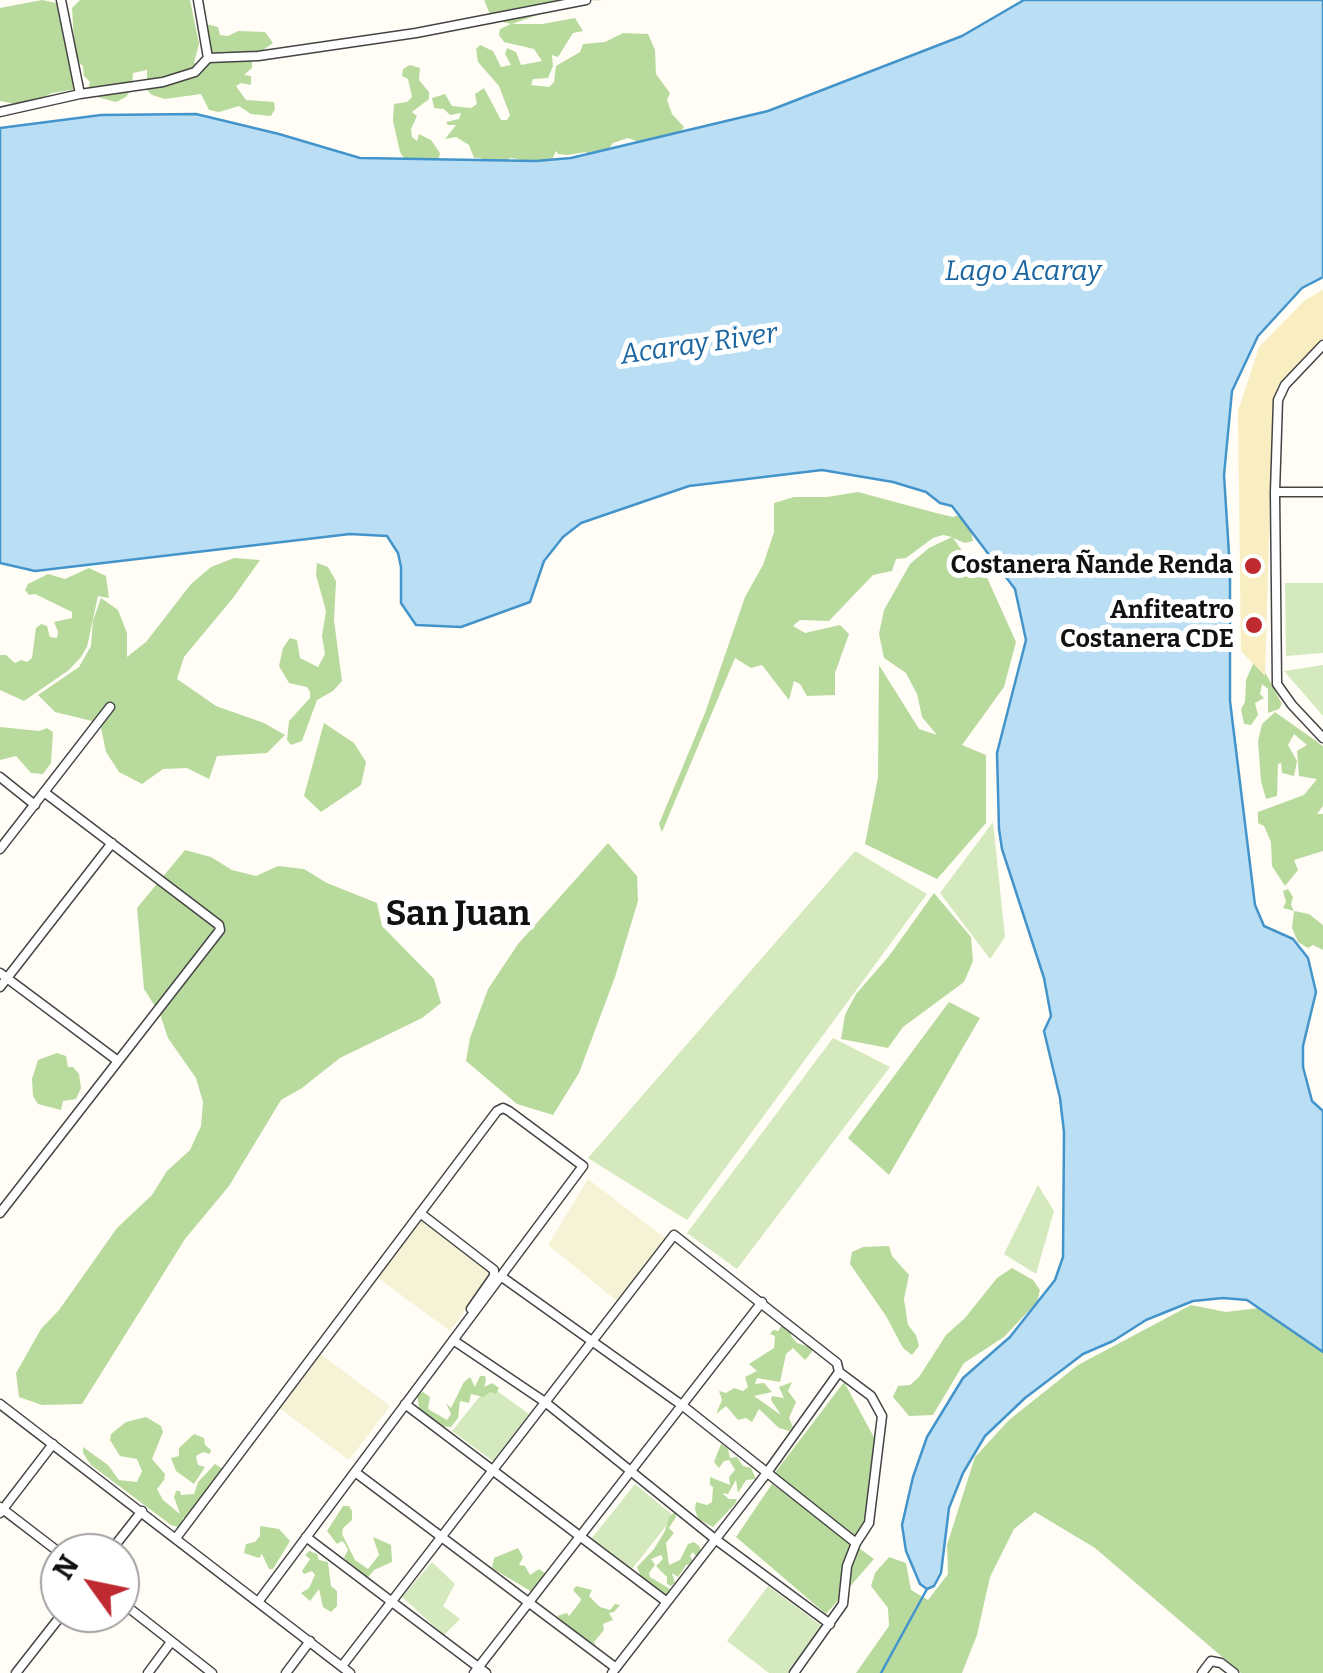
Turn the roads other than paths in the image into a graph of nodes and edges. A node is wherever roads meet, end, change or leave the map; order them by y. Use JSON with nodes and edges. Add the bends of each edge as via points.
{"nodes":[{"id":1,"x":61,"y":0,"type":"edge"},
{"id":2,"x":198,"y":0,"type":"edge"},
{"id":3,"x":586,"y":0,"type":"edge"},
{"id":4,"x":208,"y":58,"type":"junction"},
{"id":5,"x":80,"y":94,"type":"junction"},
{"id":6,"x":0,"y":112,"type":"edge"},
{"id":7,"x":1323,"y":345,"type":"edge"},
{"id":8,"x":1275,"y":492,"type":"junction"},
{"id":9,"x":1323,"y":492,"type":"edge"},
{"id":10,"x":110,"y":707,"type":"dead end"},
{"id":11,"x":1323,"y":738,"type":"edge"},
{"id":12,"x":0,"y":778,"type":"edge"},
{"id":13,"x":44,"y":792,"type":"junction"},
{"id":14,"x":34,"y":805,"type":"junction"},
{"id":15,"x":112,"y":843,"type":"junction"},
{"id":16,"x":0,"y":849,"type":"edge"},
{"id":17,"x":3,"y":976,"type":"edge"},
{"id":18,"x":0,"y":987,"type":"edge"},
{"id":19,"x":118,"y":1062,"type":"junction"},
{"id":20,"x":0,"y":1191,"type":"edge"},
{"id":21,"x":11,"y":1199,"type":"junction"},
{"id":22,"x":0,"y":1213,"type":"edge"},
{"id":23,"x":420,"y":1213,"type":"junction"},
{"id":24,"x":502,"y":1277,"type":"junction"},
{"id":25,"x":762,"y":1302,"type":"junction"},
{"id":26,"x":465,"y":1325,"type":"junction"},
{"id":27,"x":453,"y":1340,"type":"junction"},
{"id":28,"x":593,"y":1340,"type":"junction"},
{"id":29,"x":839,"y":1372,"type":"junction"},
{"id":30,"x":546,"y":1402,"type":"junction"},
{"id":31,"x":0,"y":1404,"type":"edge"},
{"id":32,"x":405,"y":1404,"type":"junction"},
{"id":33,"x":683,"y":1406,"type":"junction"},
{"id":34,"x":53,"y":1444,"type":"junction"},
{"id":35,"x":494,"y":1469,"type":"junction"},
{"id":36,"x":355,"y":1472,"type":"junction"},
{"id":37,"x":633,"y":1472,"type":"junction"},
{"id":38,"x":766,"y":1474,"type":"junction"},
{"id":39,"x":1,"y":1510,"type":"edge"},
{"id":40,"x":142,"y":1511,"type":"junction"},
{"id":41,"x":125,"y":1533,"type":"edge"},
{"id":42,"x":582,"y":1535,"type":"junction"},
{"id":43,"x":306,"y":1537,"type":"junction"},
{"id":44,"x":441,"y":1537,"type":"junction"},
{"id":45,"x":40,"y":1538,"type":"edge"},
{"id":46,"x":176,"y":1538,"type":"junction"},
{"id":47,"x":716,"y":1539,"type":"junction"},
{"id":48,"x":856,"y":1542,"type":"junction"},
{"id":49,"x":392,"y":1601,"type":"junction"},
{"id":50,"x":258,"y":1602,"type":"junction"},
{"id":51,"x":667,"y":1602,"type":"junction"},
{"id":52,"x":530,"y":1603,"type":"junction"},
{"id":53,"x":140,"y":1616,"type":"edge"},
{"id":54,"x":830,"y":1624,"type":"junction"},
{"id":55,"x":47,"y":1633,"type":"edge"},
{"id":56,"x":171,"y":1642,"type":"junction"},
{"id":57,"x":310,"y":1642,"type":"junction"},
{"id":58,"x":342,"y":1666,"type":"junction"},
{"id":59,"x":480,"y":1671,"type":"edge"},
{"id":60,"x":614,"y":1671,"type":"edge"},
{"id":61,"x":16,"y":1673,"type":"edge"},
{"id":62,"x":148,"y":1673,"type":"edge"},
{"id":63,"x":212,"y":1673,"type":"edge"},
{"id":64,"x":286,"y":1673,"type":"edge"},
{"id":65,"x":350,"y":1673,"type":"edge"},
{"id":66,"x":794,"y":1673,"type":"edge"},
{"id":67,"x":1202,"y":1673,"type":"edge"},
{"id":68,"x":1234,"y":1673,"type":"edge"}],
"edges":[{"from":1,"to":5,"type":"street"},
{"from":2,"to":4,"type":"street"},
{"from":3,"to":4,"type":"street","via":[[416,34]]},
{"from":4,"to":5,"type":"street","via":[[195,72],[163,82]]},
{"from":5,"to":6,"type":"street"},
{"from":7,"to":8,"type":"street","via":[[1278,400]]},
{"from":8,"to":9,"type":"street"},
{"from":8,"to":11,"type":"street","via":[[1277,684]]},
{"from":10,"to":13,"type":"street"},
{"from":12,"to":14,"type":"street"},
{"from":13,"to":14,"type":"street"},
{"from":13,"to":15,"type":"street"},
{"from":14,"to":16,"type":"street"},
{"from":15,"to":17,"type":"street"},
{"from":15,"to":19,"type":"street","via":[[220,930]]},
{"from":17,"to":18,"type":"street"},
{"from":17,"to":19,"type":"street"},
{"from":19,"to":21,"type":"street"},
{"from":20,"to":21,"type":"street"},
{"from":21,"to":22,"type":"street"},
{"from":23,"to":24,"type":"street","via":[[503,1108],[583,1166]]},
{"from":23,"to":26,"type":"street","via":[[496,1273]]},
{"from":23,"to":46,"type":"street"},
{"from":24,"to":26,"type":"street"},
{"from":24,"to":28,"type":"street"},
{"from":25,"to":28,"type":"street","via":[[674,1235]]},
{"from":25,"to":29,"type":"street","via":[[837,1363]]},
{"from":25,"to":33,"type":"street"},
{"from":26,"to":27,"type":"street"},
{"from":27,"to":30,"type":"street"},
{"from":27,"to":32,"type":"street"},
{"from":28,"to":30,"type":"street"},
{"from":28,"to":33,"type":"street"},
{"from":29,"to":38,"type":"street"},
{"from":29,"to":48,"type":"street","via":[[871,1396],[882,1416],[869,1523]]},
{"from":30,"to":35,"type":"street"},
{"from":30,"to":37,"type":"street"},
{"from":31,"to":34,"type":"street"},
{"from":32,"to":35,"type":"street"},
{"from":32,"to":36,"type":"street"},
{"from":33,"to":37,"type":"street"},
{"from":33,"to":38,"type":"street"},
{"from":34,"to":39,"type":"street"},
{"from":34,"to":40,"type":"street"},
{"from":35,"to":42,"type":"street"},
{"from":35,"to":44,"type":"street"},
{"from":36,"to":43,"type":"street"},
{"from":36,"to":44,"type":"street"},
{"from":37,"to":42,"type":"street"},
{"from":37,"to":47,"type":"street"},
{"from":38,"to":47,"type":"street"},
{"from":38,"to":48,"type":"street"},
{"from":39,"to":45,"type":"street"},
{"from":40,"to":41,"type":"street"},
{"from":40,"to":46,"type":"street"},
{"from":42,"to":51,"type":"street"},
{"from":42,"to":52,"type":"street"},
{"from":43,"to":49,"type":"street"},
{"from":43,"to":50,"type":"street"},
{"from":44,"to":49,"type":"street"},
{"from":44,"to":52,"type":"street"},
{"from":46,"to":50,"type":"street"},
{"from":47,"to":51,"type":"street"},
{"from":47,"to":54,"type":"street"},
{"from":48,"to":54,"type":"street","via":[[843,1604]]},
{"from":49,"to":58,"type":"street"},
{"from":49,"to":59,"type":"street"},
{"from":50,"to":57,"type":"street"},
{"from":51,"to":60,"type":"street"},
{"from":52,"to":59,"type":"street"},
{"from":52,"to":60,"type":"street"},
{"from":53,"to":56,"type":"street"},
{"from":54,"to":66,"type":"street"},
{"from":55,"to":61,"type":"street"},
{"from":56,"to":62,"type":"street"},
{"from":56,"to":63,"type":"street"},
{"from":57,"to":58,"type":"street"},
{"from":57,"to":64,"type":"street"},
{"from":58,"to":65,"type":"street"},
{"from":67,"to":68,"type":"street","via":[[1211,1661]]}]}
